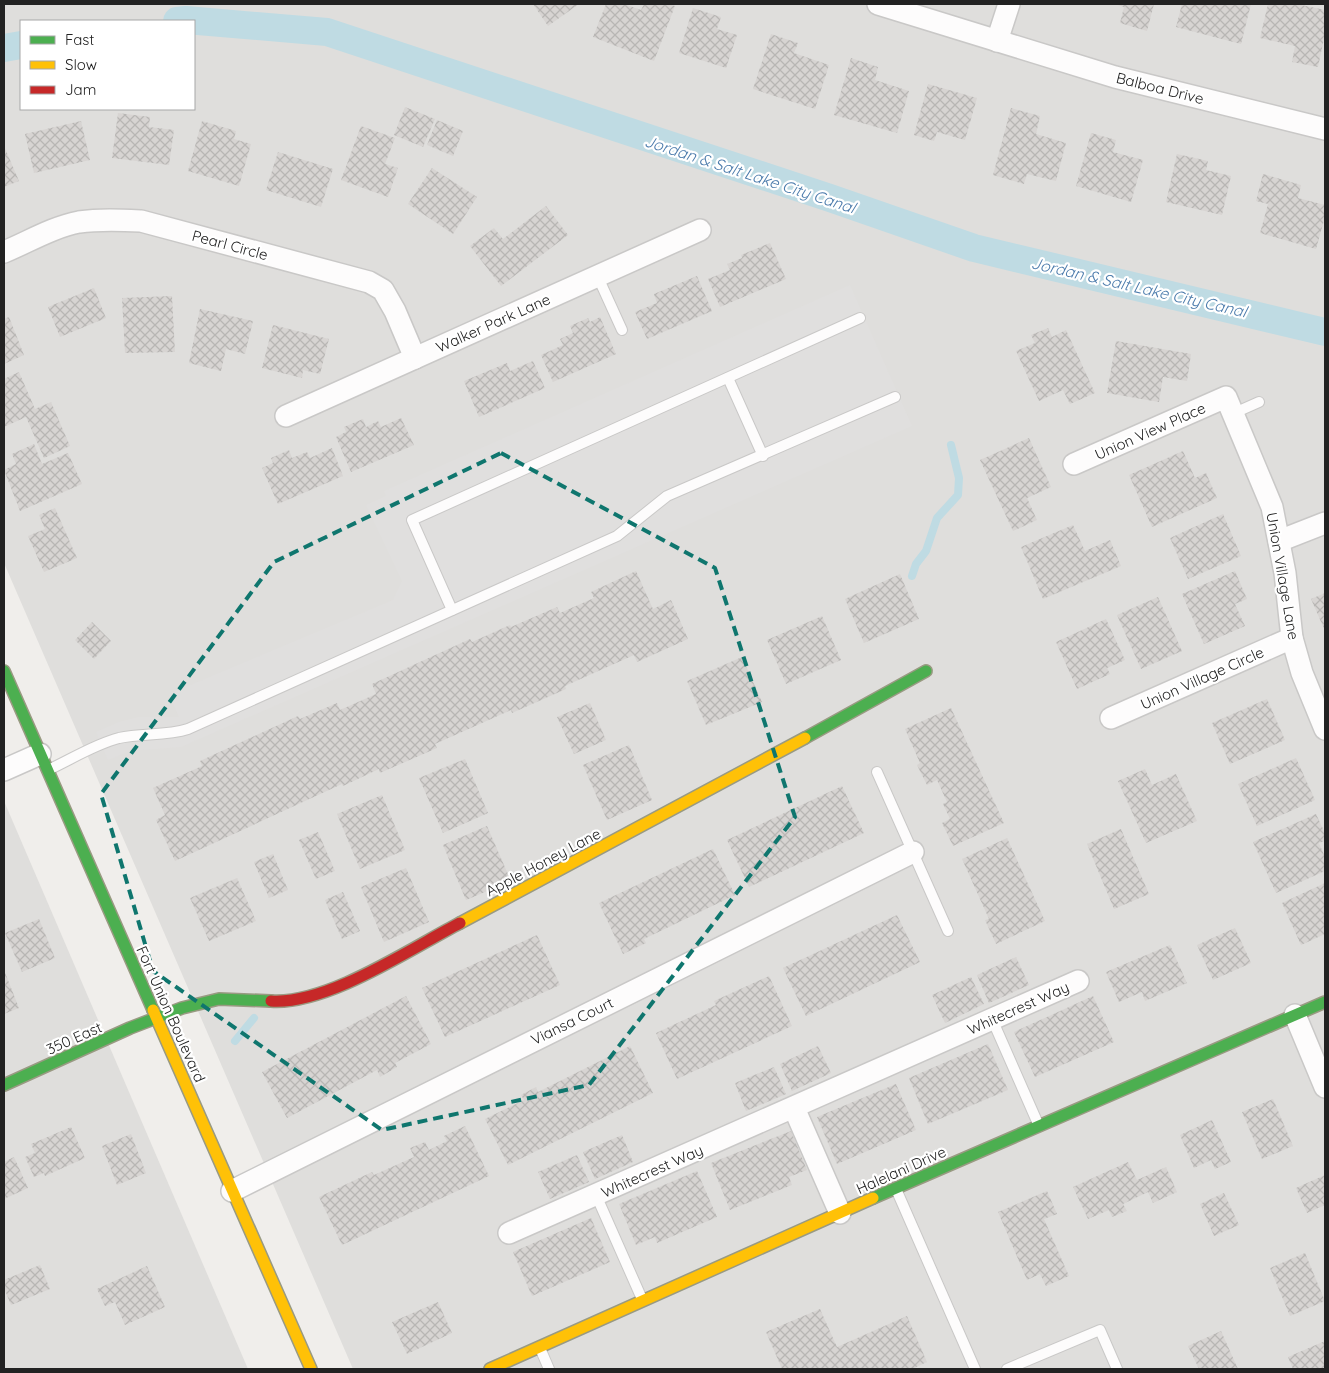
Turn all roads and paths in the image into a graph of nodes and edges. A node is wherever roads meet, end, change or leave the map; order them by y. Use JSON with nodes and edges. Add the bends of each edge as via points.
{"nodes":[{"id":1,"x":878,"y":4,"type":"edge"},
{"id":2,"x":1009,"y":4,"type":"edge"},
{"id":3,"x":997,"y":41,"type":"junction"},
{"id":4,"x":1325,"y":129,"type":"edge"},
{"id":5,"x":700,"y":230,"type":"dead end"},
{"id":6,"x":4,"y":252,"type":"edge"},
{"id":7,"x":597,"y":275,"type":"junction"},
{"id":8,"x":860,"y":318,"type":"dead end"},
{"id":9,"x":622,"y":330,"type":"dead end"},
{"id":10,"x":415,"y":358,"type":"junction"},
{"id":11,"x":728,"y":378,"type":"junction"},
{"id":12,"x":895,"y":398,"type":"dead end"},
{"id":13,"x":1259,"y":402,"type":"dead end"},
{"id":14,"x":1229,"y":405,"type":"junction"},
{"id":15,"x":286,"y":416,"type":"dead end"},
{"id":16,"x":763,"y":456,"type":"junction"},
{"id":17,"x":1074,"y":464,"type":"dead end"},
{"id":18,"x":1325,"y":523,"type":"edge"},
{"id":19,"x":1279,"y":541,"type":"junction"},
{"id":20,"x":452,"y":610,"type":"junction"},
{"id":21,"x":1292,"y":638,"type":"junction"},
{"id":22,"x":4,"y":671,"type":"edge"},
{"id":23,"x":926,"y":671,"type":"dead end"},
{"id":24,"x":1111,"y":718,"type":"dead end"},
{"id":25,"x":1325,"y":729,"type":"edge"},
{"id":26,"x":44,"y":762,"type":"junction"},
{"id":27,"x":4,"y":770,"type":"edge"},
{"id":28,"x":877,"y":772,"type":"dead end"},
{"id":29,"x":912,"y":852,"type":"junction"},
{"id":30,"x":948,"y":932,"type":"dead end"},
{"id":31,"x":1078,"y":981,"type":"dead end"},
{"id":32,"x":1325,"y":1002,"type":"edge"},
{"id":33,"x":1295,"y":1015,"type":"junction"},
{"id":34,"x":156,"y":1018,"type":"junction"},
{"id":35,"x":992,"y":1019,"type":"junction"},
{"id":36,"x":4,"y":1085,"type":"edge"},
{"id":37,"x":1325,"y":1087,"type":"edge"},
{"id":38,"x":794,"y":1108,"type":"junction"},
{"id":39,"x":1039,"y":1126,"type":"junction"},
{"id":40,"x":896,"y":1188,"type":"junction"},
{"id":41,"x":232,"y":1191,"type":"junction"},
{"id":42,"x":596,"y":1195,"type":"junction"},
{"id":43,"x":840,"y":1213,"type":"junction"},
{"id":44,"x":509,"y":1233,"type":"dead end"},
{"id":45,"x":643,"y":1301,"type":"junction"},
{"id":46,"x":540,"y":1347,"type":"junction"},
{"id":47,"x":310,"y":1369,"type":"edge"},
{"id":48,"x":490,"y":1369,"type":"edge"},
{"id":49,"x":549,"y":1369,"type":"edge"},
{"id":50,"x":975,"y":1369,"type":"edge"},
{"id":51,"x":1007,"y":1369,"type":"edge"},
{"id":52,"x":1117,"y":1369,"type":"edge"}],
"edges":[{"from":1,"to":3,"type":"street","name":"Balboa Drive"},
{"from":2,"to":3,"type":"street"},
{"from":3,"to":4,"type":"street","name":"Balboa Drive","via":[[1115,77]]},
{"from":5,"to":7,"type":"street","name":"Walker Park Lane"},
{"from":6,"to":10,"type":"street","name":"Pearl Circle","via":[[78,222],[141,221],[369,282],[383,290]]},
{"from":7,"to":9,"type":"lane"},
{"from":7,"to":10,"type":"street","name":"Walker Park Lane"},
{"from":8,"to":11,"type":"lane"},
{"from":10,"to":15,"type":"street","name":"Walker Park Lane"},
{"from":11,"to":16,"type":"lane"},
{"from":11,"to":20,"type":"lane","via":[[412,520]]},
{"from":12,"to":16,"type":"lane"},
{"from":13,"to":14,"type":"lane"},
{"from":14,"to":17,"type":"street","name":"Union View Place"},
{"from":14,"to":19,"type":"street","name":"Union Village Lane","via":[[1272,507]]},
{"from":16,"to":20,"type":"lane","via":[[667,496],[617,536]]},
{"from":18,"to":19,"type":"street"},
{"from":19,"to":21,"type":"street","name":"Union Village Lane"},
{"from":20,"to":26,"type":"lane","via":[[188,729],[116,739]]},
{"from":21,"to":24,"type":"street","name":"Union Village Circle"},
{"from":21,"to":25,"type":"street","name":"Union Village Lane","via":[[1302,673]]},
{"from":22,"to":26,"type":"street","name":"Fort Union Boulevard"},
{"from":23,"to":34,"type":"street","name":"Apple Honey Lane","via":[[696,798],[321,994],[300,1000],[224,998]]},
{"from":26,"to":27,"type":"street"},
{"from":26,"to":34,"type":"street","name":"Fort Union Boulevard"},
{"from":28,"to":29,"type":"lane"},
{"from":29,"to":30,"type":"lane"},
{"from":29,"to":41,"type":"street","name":"Viansa Court"},
{"from":31,"to":35,"type":"street","name":"Whitecrest Way"},
{"from":32,"to":33,"type":"street","name":"Halelani Drive"},
{"from":33,"to":37,"type":"street"},
{"from":33,"to":39,"type":"street","name":"Halelani Drive"},
{"from":34,"to":36,"type":"street","name":"350 East"},
{"from":34,"to":41,"type":"street","name":"Fort Union Boulevard"},
{"from":35,"to":38,"type":"street","name":"Whitecrest Way"},
{"from":35,"to":39,"type":"lane"},
{"from":38,"to":42,"type":"street","name":"Whitecrest Way"},
{"from":38,"to":43,"type":"street"},
{"from":39,"to":40,"type":"street","name":"Halelani Drive"},
{"from":40,"to":43,"type":"street","name":"Halelani Drive"},
{"from":40,"to":50,"type":"lane"},
{"from":41,"to":47,"type":"street","name":"Fort Union Boulevard"},
{"from":42,"to":44,"type":"street","name":"Whitecrest Way"},
{"from":42,"to":45,"type":"lane"},
{"from":43,"to":45,"type":"street","name":"Halelani Drive"},
{"from":45,"to":46,"type":"street","name":"Halelani Drive"},
{"from":46,"to":48,"type":"street","name":"Halelani Drive"},
{"from":46,"to":49,"type":"lane"},
{"from":51,"to":52,"type":"lane","via":[[1100,1330]]}]}
